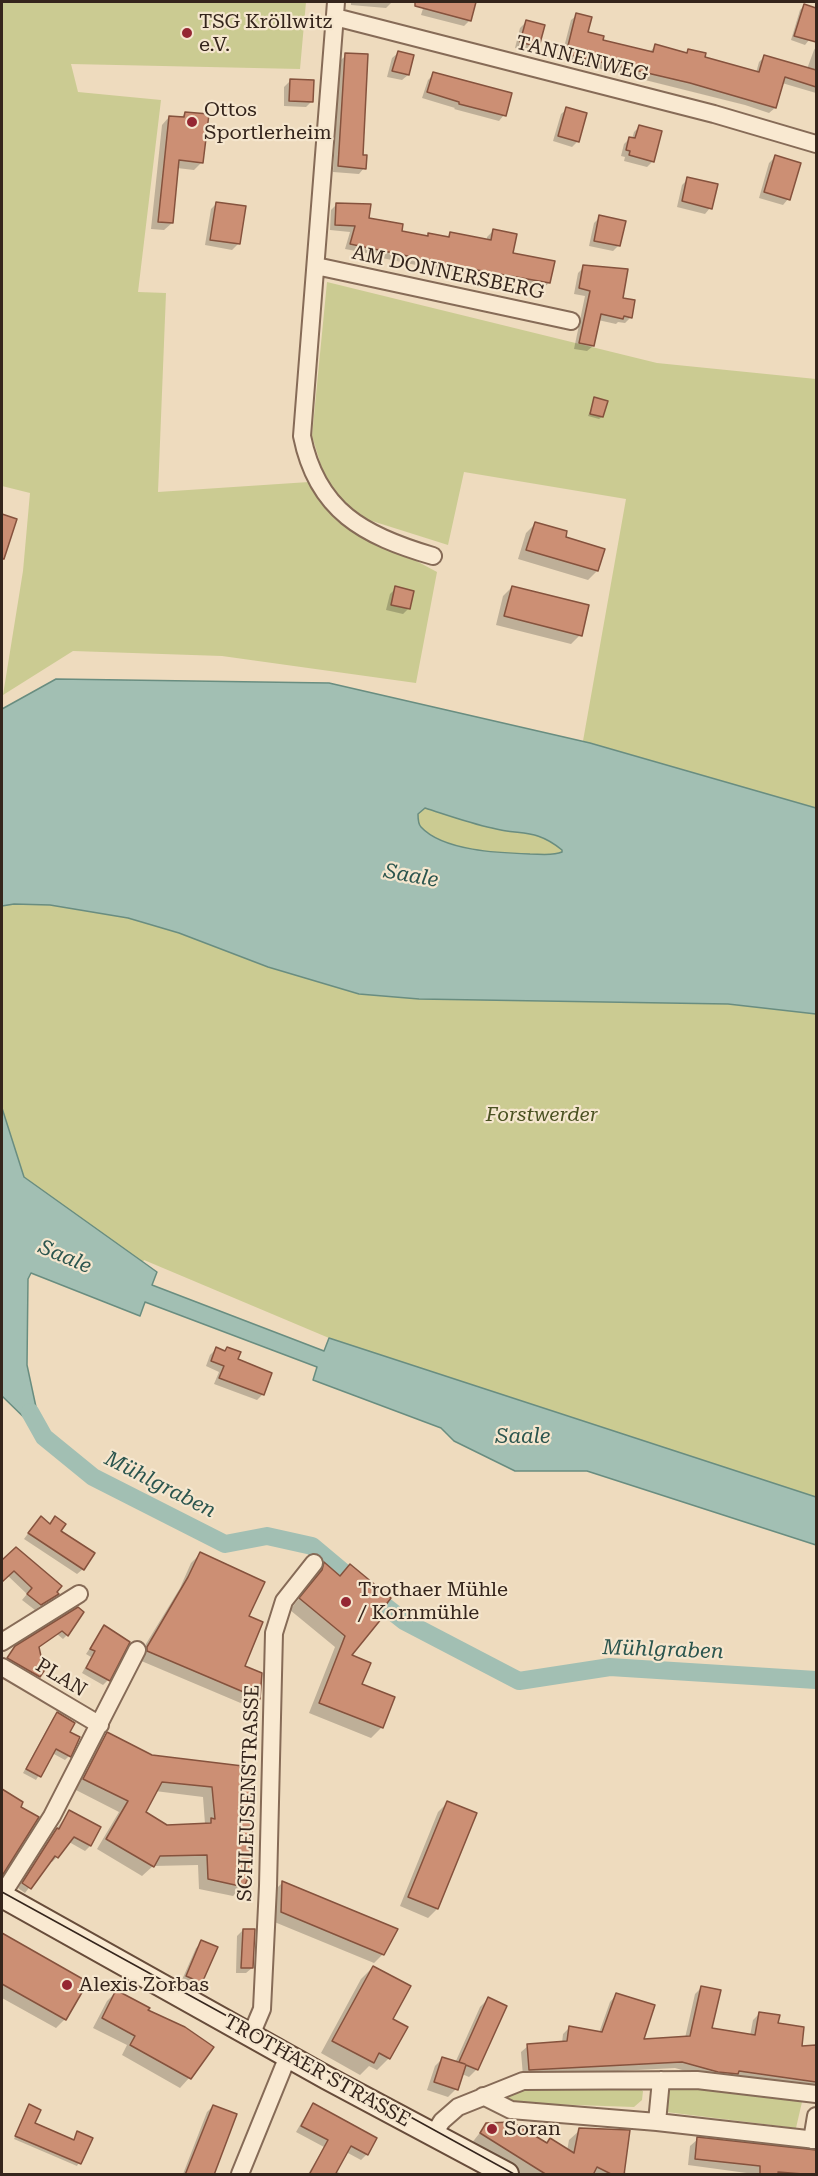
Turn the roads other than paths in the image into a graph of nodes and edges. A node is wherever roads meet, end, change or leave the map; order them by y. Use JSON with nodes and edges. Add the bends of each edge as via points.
{"nodes":[{"id":1,"x":336,"y":9,"type":"edge"},
{"id":2,"x":816,"y":144,"type":"edge"},
{"id":3,"x":316,"y":266,"type":"junction"},
{"id":4,"x":571,"y":321,"type":"dead end"},
{"id":5,"x":433,"y":556,"type":"dead end"},
{"id":6,"x":314,"y":1563,"type":"dead end"},
{"id":7,"x":79,"y":1594,"type":"dead end"},
{"id":8,"x":2,"y":1642,"type":"edge"},
{"id":9,"x":137,"y":1650,"type":"dead end"},
{"id":10,"x":2,"y":1667,"type":"edge"},
{"id":11,"x":100,"y":1725,"type":"junction"},
{"id":12,"x":2,"y":1895,"type":"edge"},
{"id":13,"x":251,"y":2035,"type":"junction"},
{"id":14,"x":288,"y":2056,"type":"junction"},
{"id":15,"x":661,"y":2080,"type":"junction"},
{"id":16,"x":816,"y":2094,"type":"edge"},
{"id":17,"x":483,"y":2096,"type":"junction"},
{"id":18,"x":816,"y":2116,"type":"edge"},
{"id":19,"x":657,"y":2122,"type":"junction"},
{"id":20,"x":433,"y":2135,"type":"junction"},
{"id":21,"x":814,"y":2140,"type":"edge"},
{"id":22,"x":240,"y":2175,"type":"edge"},
{"id":23,"x":507,"y":2175,"type":"edge"}],
"edges":[{"from":1,"to":2,"type":"street","name":"TANNENWEG"},
{"from":1,"to":3,"type":"street"},
{"from":3,"to":4,"type":"street","name":"AM DONNERSBERG"},
{"from":3,"to":5,"type":"street","via":[[302,436],[307,460],[320,487],[340,511],[366,531]]},
{"from":6,"to":13,"type":"street","name":"SCHLEUSENSTRASSE","via":[[284,1601],[274,1633],[262,2008]]},
{"from":7,"to":8,"type":"street"},
{"from":9,"to":11,"type":"street"},
{"from":10,"to":11,"type":"street","name":"PLAN"},
{"from":11,"to":12,"type":"street"},
{"from":12,"to":13,"type":"main road","name":"TROTHAER STRASSE"},
{"from":13,"to":14,"type":"main road","name":"TROTHAER STRASSE"},
{"from":14,"to":20,"type":"main road","name":"TROTHAER STRASSE"},
{"from":14,"to":22,"type":"street"},
{"from":15,"to":16,"type":"street","via":[[697,2080]]},
{"from":15,"to":17,"type":"street","via":[[523,2081]]},
{"from":15,"to":19,"type":"street"},
{"from":17,"to":19,"type":"street","via":[[511,2110]]},
{"from":17,"to":20,"type":"street","via":[[458,2108]]},
{"from":18,"to":21,"type":"street"},
{"from":19,"to":21,"type":"street"},
{"from":20,"to":23,"type":"main road","name":"TROTHAER STRASSE"}]}
